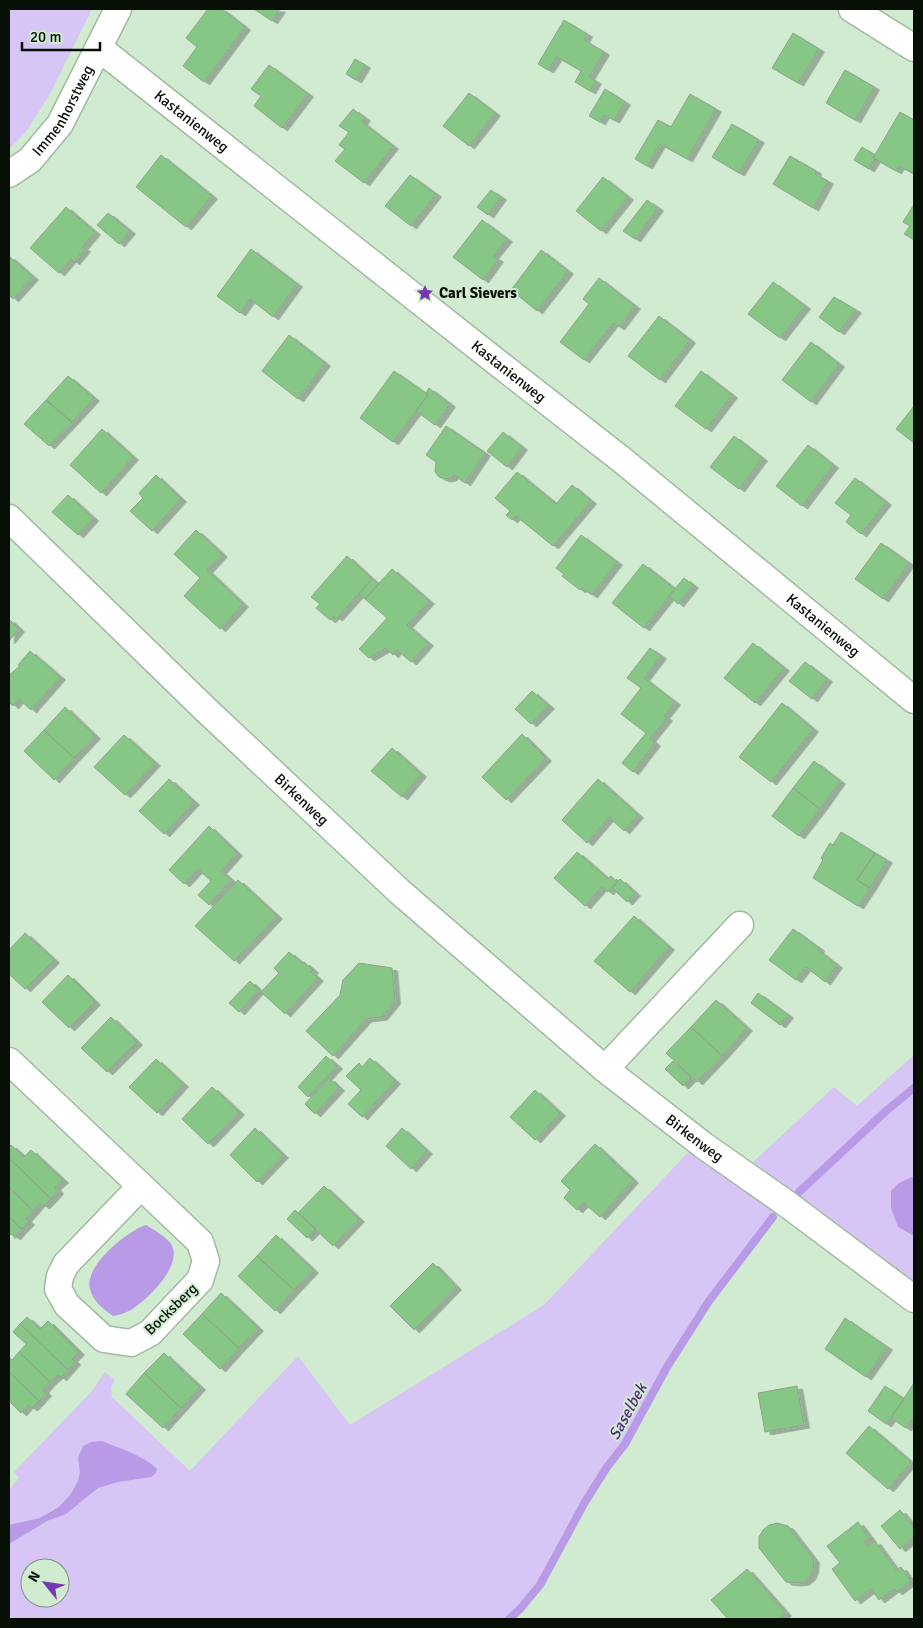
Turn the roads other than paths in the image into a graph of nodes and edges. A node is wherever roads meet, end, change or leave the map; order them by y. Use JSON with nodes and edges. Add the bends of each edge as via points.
{"nodes":[{"id":1,"x":118,"y":9,"type":"edge"},
{"id":2,"x":852,"y":9,"type":"edge"},
{"id":3,"x":99,"y":48,"type":"junction"},
{"id":4,"x":914,"y":48,"type":"edge"},
{"id":5,"x":9,"y":174,"type":"edge"},
{"id":6,"x":9,"y":518,"type":"edge"},
{"id":7,"x":914,"y":700,"type":"edge"},
{"id":8,"x":740,"y":925,"type":"dead end"},
{"id":9,"x":9,"y":1061,"type":"edge"},
{"id":10,"x":605,"y":1069,"type":"junction"},
{"id":11,"x":140,"y":1187,"type":"junction"},
{"id":12,"x":914,"y":1299,"type":"edge"}],
"edges":[{"from":1,"to":3,"type":"street","name":"Immenhorstweg"},
{"from":2,"to":4,"type":"street"},
{"from":3,"to":5,"type":"street","name":"Immenhorstweg","via":[[60,124],[30,160]]},
{"from":3,"to":7,"type":"street","name":"Kastanienweg","via":[[622,460]]},
{"from":6,"to":10,"type":"street","name":"Birkenweg","via":[[204,708],[400,892]]},
{"from":8,"to":10,"type":"street"},
{"from":9,"to":11,"type":"street","name":"Bocksberg"},
{"from":10,"to":12,"type":"street","name":"Birkenweg"},
{"from":11,"to":11,"type":"street","name":"Bocksberg","via":[[200,1242],[206,1260],[200,1280],[150,1333],[131,1343],[116,1342],[104,1339],[67,1305],[58,1289],[60,1276],[66,1264]]}]}
